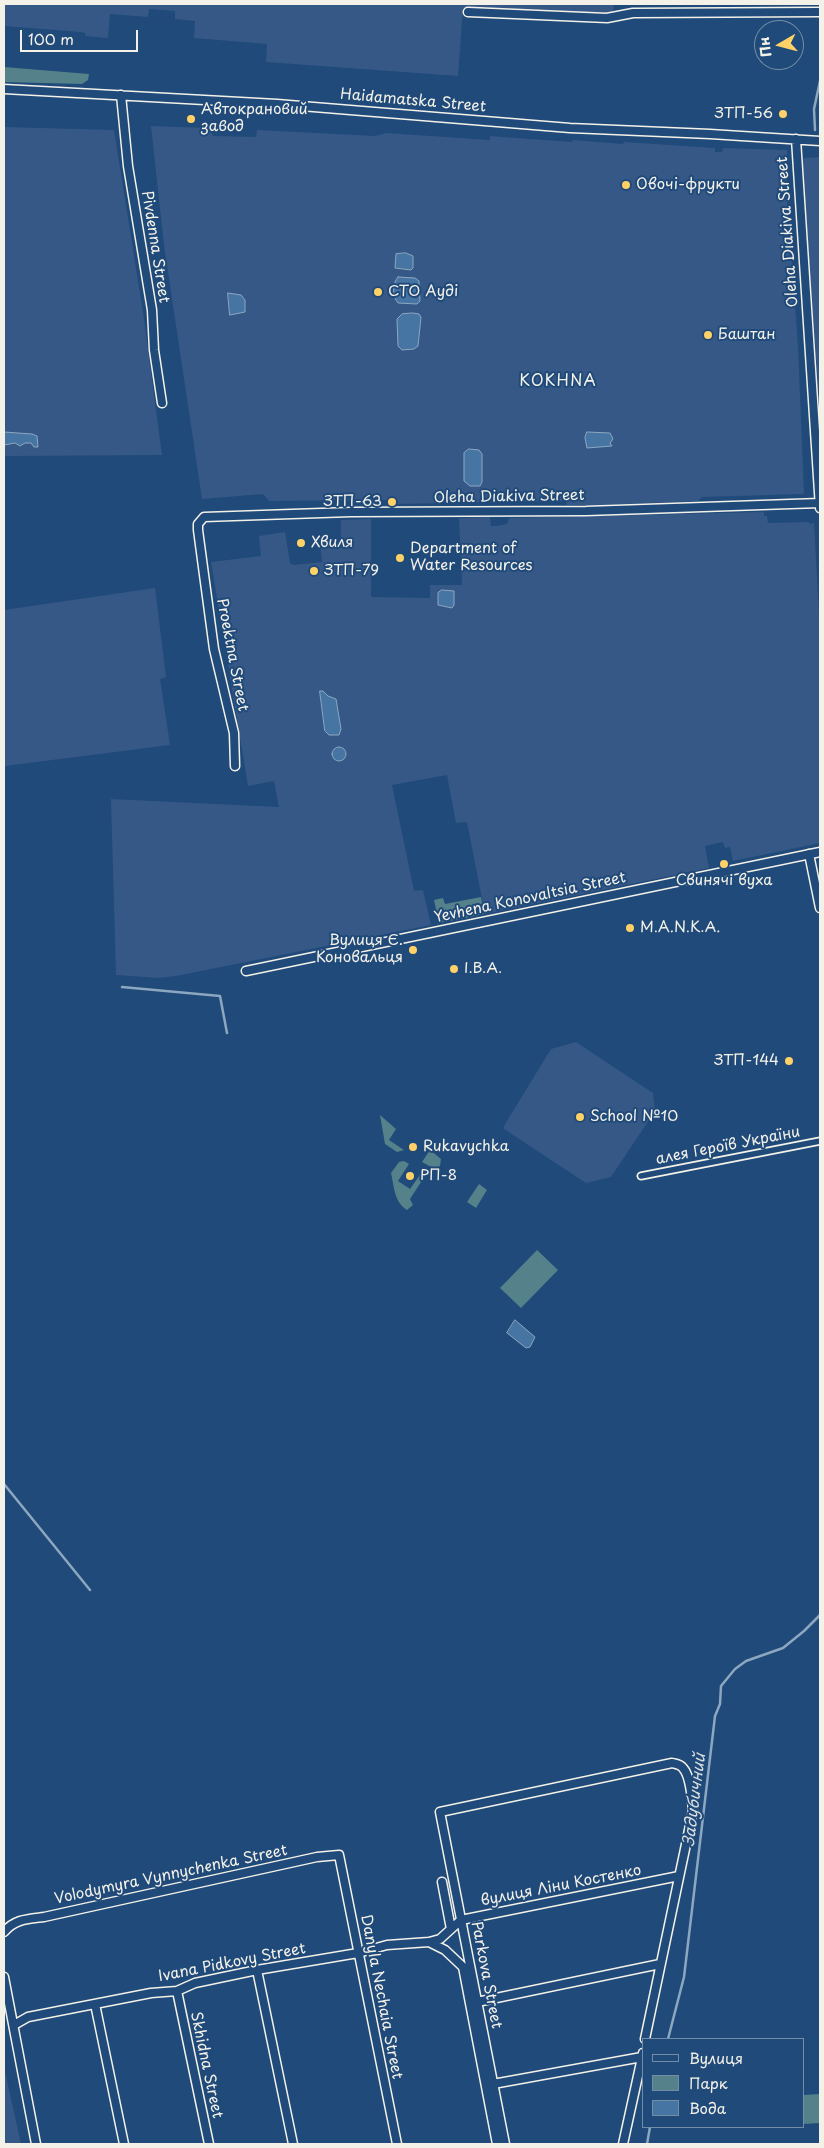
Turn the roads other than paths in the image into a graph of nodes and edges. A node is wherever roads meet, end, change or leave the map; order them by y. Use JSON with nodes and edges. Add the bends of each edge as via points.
{"nodes":[{"id":1,"x":676,"y":4,"type":"edge"},
{"id":2,"x":468,"y":12,"type":"dead end"},
{"id":3,"x":820,"y":12,"type":"edge"},
{"id":4,"x":675,"y":13,"type":"junction"},
{"id":5,"x":4,"y":90,"type":"edge"},
{"id":6,"x":121,"y":95,"type":"junction"},
{"id":7,"x":796,"y":139,"type":"junction"},
{"id":8,"x":820,"y":141,"type":"edge"},
{"id":9,"x":162,"y":403,"type":"dead end"},
{"id":10,"x":820,"y":502,"type":"edge"},
{"id":11,"x":820,"y":508,"type":"edge"},
{"id":12,"x":200,"y":520,"type":"joint"},
{"id":13,"x":234,"y":766,"type":"dead end"},
{"id":14,"x":820,"y":852,"type":"edge"},
{"id":15,"x":809,"y":854,"type":"junction"},
{"id":16,"x":820,"y":908,"type":"edge"},
{"id":17,"x":246,"y":971,"type":"dead end"},
{"id":18,"x":820,"y":1141,"type":"edge"},
{"id":19,"x":641,"y":1176,"type":"dead end"},
{"id":20,"x":339,"y":1855,"type":"joint"},
{"id":21,"x":679,"y":1876,"type":"junction"},
{"id":22,"x":442,"y":1882,"type":"dead end"},
{"id":23,"x":461,"y":1920,"type":"junction"},
{"id":24,"x":450,"y":1929,"type":"junction"},
{"id":25,"x":4,"y":1932,"type":"edge"},
{"id":26,"x":429,"y":1942,"type":"junction"},
{"id":27,"x":358,"y":1953,"type":"junction"},
{"id":28,"x":660,"y":1964,"type":"junction"},
{"id":29,"x":257,"y":1970,"type":"junction"},
{"id":30,"x":4,"y":1977,"type":"edge"},
{"id":31,"x":177,"y":1991,"type":"junction"},
{"id":32,"x":477,"y":2002,"type":"junction"},
{"id":33,"x":95,"y":2004,"type":"junction"},
{"id":34,"x":470,"y":2008,"type":"junction"},
{"id":35,"x":14,"y":2025,"type":"junction"},
{"id":36,"x":646,"y":2038,"type":"edge"},
{"id":37,"x":642,"y":2055,"type":"edge"},
{"id":38,"x":493,"y":2084,"type":"junction"},
{"id":39,"x":36,"y":2144,"type":"edge"},
{"id":40,"x":124,"y":2144,"type":"edge"},
{"id":41,"x":209,"y":2144,"type":"edge"},
{"id":42,"x":293,"y":2144,"type":"edge"},
{"id":43,"x":397,"y":2144,"type":"edge"},
{"id":44,"x":497,"y":2144,"type":"edge"},
{"id":45,"x":505,"y":2144,"type":"edge"},
{"id":46,"x":623,"y":2144,"type":"edge"}],
"edges":[{"from":1,"to":4,"type":"street"},
{"from":2,"to":4,"type":"street","via":[[607,18],[633,13]]},
{"from":3,"to":4,"type":"street"},
{"from":5,"to":6,"type":"street","name":"Haidamatska Street"},
{"from":6,"to":7,"type":"street","name":"Haidamatska Street","via":[[286,104],[570,128]]},
{"from":6,"to":9,"type":"street","name":"Pivdenna Street"},
{"from":7,"to":8,"type":"street","name":"Haidamatska Street"},
{"from":7,"to":10,"type":"street","name":"Oleha Diakiva Street"},
{"from":10,"to":11,"type":"street","name":"Oleha Diakiva Street"},
{"from":10,"to":12,"type":"street","name":"Oleha Diakiva Street","via":[[586,510],[209,516]]},
{"from":12,"to":13,"type":"street","name":"Proektna Street","via":[[198,530],[204,587],[214,649],[234,733]]},
{"from":14,"to":15,"type":"street","name":"Yevhena Konovaltsia Street"},
{"from":15,"to":16,"type":"street"},
{"from":15,"to":17,"type":"street","name":"Yevhena Konovaltsia Street"},
{"from":18,"to":19,"type":"street","name":"алея Героїв України"},
{"from":20,"to":25,"type":"street","name":"Volodymyra Vynnychenka Street","via":[[17,1920]]},
{"from":20,"to":27,"type":"street","name":"Danyla Nechaia Street"},
{"from":21,"to":23,"type":"street","name":"вулиця Ліни Костенко"},
{"from":21,"to":23,"type":"street","name":"Parkova Street","via":[[692,1811],[684,1768],[672,1763],[440,1812]]},
{"from":21,"to":28,"type":"street"},
{"from":22,"to":24,"type":"street","name":"Parkova Street"},
{"from":23,"to":24,"type":"street","name":"вулиця Ліни Костенко"},
{"from":23,"to":32,"type":"street","name":"Parkova Street"},
{"from":24,"to":26,"type":"street","name":"Parkova Street","via":[[440,1939]]},
{"from":26,"to":27,"type":"street","name":"Ivana Pidkovy Street","via":[[387,1945]]},
{"from":26,"to":34,"type":"street","name":"Parkova Street","via":[[445,1950],[463,1967]]},
{"from":27,"to":29,"type":"street","name":"Ivana Pidkovy Street"},
{"from":27,"to":43,"type":"street","name":"Danyla Nechaia Street"},
{"from":28,"to":32,"type":"street"},
{"from":28,"to":36,"type":"street"},
{"from":29,"to":31,"type":"street","name":"Ivana Pidkovy Street","via":[[195,1983]]},
{"from":29,"to":42,"type":"street"},
{"from":30,"to":35,"type":"street"},
{"from":31,"to":33,"type":"street","name":"Ivana Pidkovy Street"},
{"from":31,"to":41,"type":"street","name":"Skhidna Street"},
{"from":32,"to":34,"type":"street"},
{"from":32,"to":38,"type":"street","name":"Parkova Street"},
{"from":33,"to":35,"type":"street","name":"Ivana Pidkovy Street","via":[[28,2017]]},
{"from":33,"to":40,"type":"street"},
{"from":34,"to":44,"type":"street","name":"Parkova Street"},
{"from":35,"to":39,"type":"street"},
{"from":37,"to":38,"type":"street"},
{"from":37,"to":46,"type":"street"},
{"from":38,"to":45,"type":"street","name":"Parkova Street"}]}
